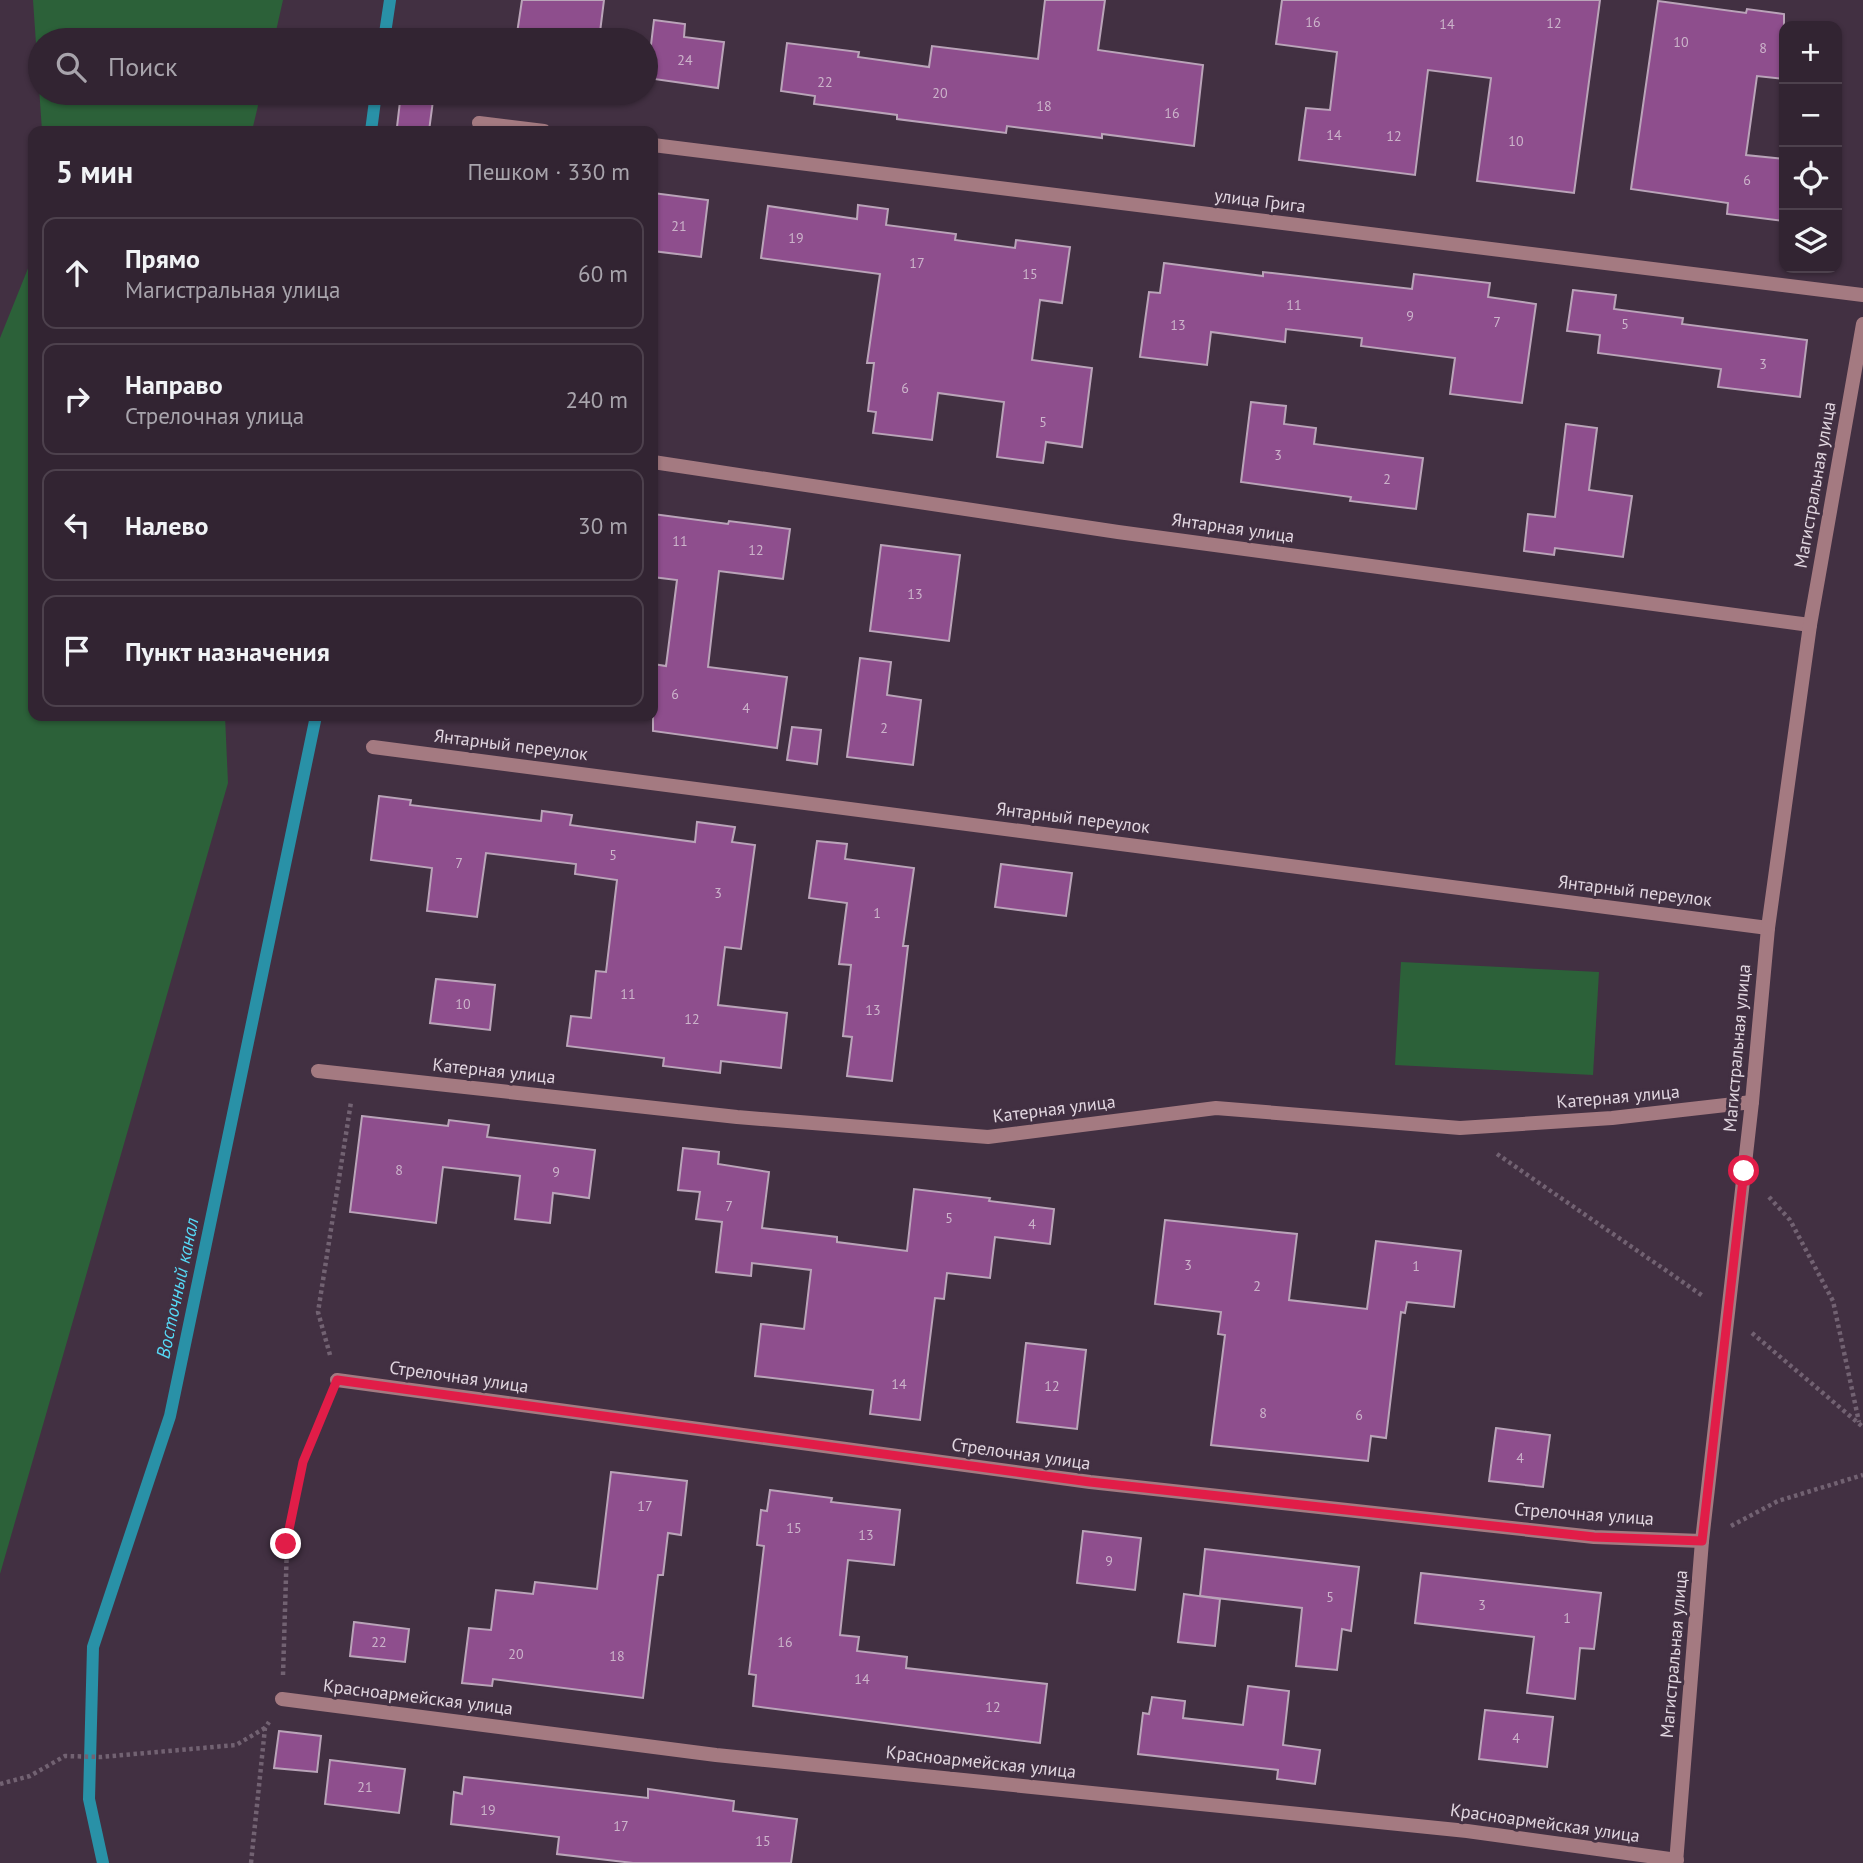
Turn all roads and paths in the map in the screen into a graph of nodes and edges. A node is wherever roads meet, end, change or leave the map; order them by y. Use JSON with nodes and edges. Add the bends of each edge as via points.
{"nodes":[{"id":1,"x":479,"y":123,"type":"dead end"},
{"id":2,"x":503,"y":126,"type":"edge"},
{"id":3,"x":658,"y":146,"type":"edge"},
{"id":4,"x":1863,"y":295,"type":"edge"},
{"id":5,"x":1863,"y":324,"type":"edge"},
{"id":6,"x":658,"y":463,"type":"edge"},
{"id":7,"x":1810,"y":625,"type":"junction"},
{"id":8,"x":373,"y":747,"type":"dead end"},
{"id":9,"x":1768,"y":928,"type":"junction"},
{"id":10,"x":318,"y":1071,"type":"dead end"},
{"id":11,"x":355,"y":1075,"type":"junction"},
{"id":12,"x":1752,"y":1102,"type":"junction"},
{"id":13,"x":1460,"y":1128,"type":"junction"},
{"id":14,"x":1744,"y":1171,"type":"junction"},
{"id":15,"x":1728,"y":1313,"type":"junction"},
{"id":16,"x":337,"y":1380,"type":"junction"},
{"id":17,"x":1861,"y":1425,"type":"edge"},
{"id":18,"x":1863,"y":1475,"type":"edge"},
{"id":19,"x":1702,"y":1541,"type":"junction"},
{"id":20,"x":282,"y":1699,"type":"junction"},
{"id":21,"x":265,"y":1728,"type":"junction"},
{"id":22,"x":0,"y":1784,"type":"edge"},
{"id":23,"x":1677,"y":1862,"type":"edge"},
{"id":24,"x":251,"y":1863,"type":"edge"}],
"edges":[{"from":1,"to":2,"type":"street"},
{"from":3,"to":4,"type":"street","name":"улица Грига"},
{"from":5,"to":7,"type":"street","name":"Магистральная улица"},
{"from":6,"to":7,"type":"street","name":"Янтарная улица","via":[[1118,532]]},
{"from":7,"to":9,"type":"street","name":"Магистральная улица"},
{"from":8,"to":9,"type":"street","name":"Янтарный переулок"},
{"from":9,"to":12,"type":"street","name":"Магистральная улица"},
{"from":10,"to":11,"type":"street","name":"Катерная улица"},
{"from":11,"to":13,"type":"street","name":"Катерная улица","via":[[737,1117],[988,1137],[1216,1108]]},
{"from":11,"to":16,"type":"path","via":[[318,1312]]},
{"from":12,"to":13,"type":"street","name":"Катерная улица","via":[[1612,1118]]},
{"from":12,"to":14,"type":"street","name":"Магистральная улица"},
{"from":13,"to":15,"type":"path"},
{"from":14,"to":15,"type":"street","name":"Магистральная улица"},
{"from":14,"to":17,"type":"path","via":[[1790,1220],[1833,1301]]},
{"from":15,"to":17,"type":"path"},
{"from":15,"to":19,"type":"street","name":"Магистральная улица"},
{"from":16,"to":19,"type":"street","name":"Стрелочная улица","via":[[1090,1482],[1594,1537]]},
{"from":16,"to":20,"type":"path","via":[[303,1462],[286,1544]]},
{"from":18,"to":19,"type":"path","via":[[1778,1501]]},
{"from":19,"to":23,"type":"street","name":"Магистральная улица"},
{"from":20,"to":21,"type":"path"},
{"from":20,"to":23,"type":"street","name":"Красноармейская улица","via":[[716,1755],[1467,1831]]},
{"from":21,"to":22,"type":"path","via":[[236,1745],[65,1756],[30,1776]]},
{"from":21,"to":24,"type":"path"}]}
